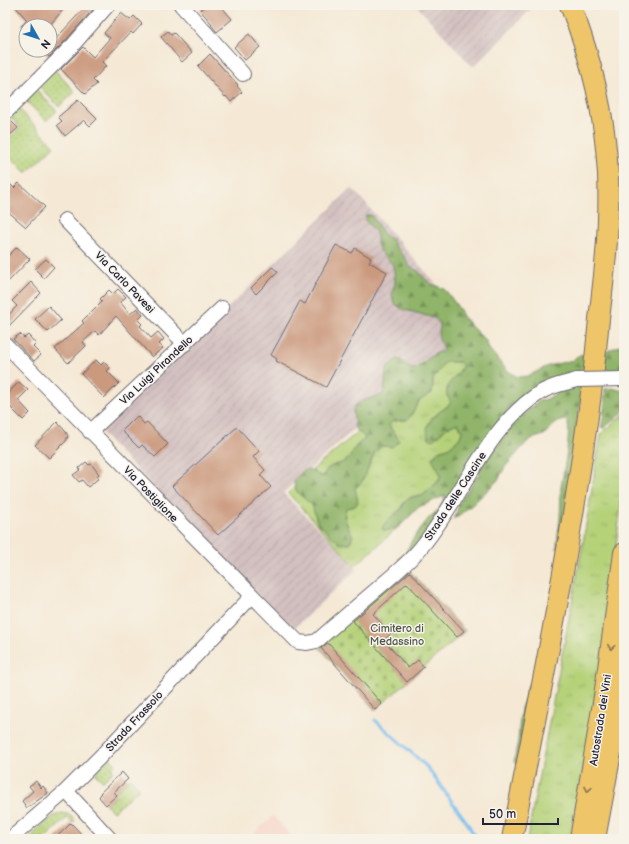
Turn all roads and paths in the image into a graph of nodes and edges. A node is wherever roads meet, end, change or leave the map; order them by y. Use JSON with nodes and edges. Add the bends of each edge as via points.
{"nodes":[{"id":1,"x":108,"y":5,"type":"edge"},
{"id":2,"x":180,"y":5,"type":"edge"},
{"id":3,"x":570,"y":5,"type":"edge"},
{"id":4,"x":243,"y":74,"type":"dead end"},
{"id":5,"x":5,"y":113,"type":"edge"},
{"id":6,"x":65,"y":220,"type":"dead end"},
{"id":7,"x":222,"y":308,"type":"dead end"},
{"id":8,"x":5,"y":344,"type":"edge"},
{"id":9,"x":185,"y":344,"type":"junction"},
{"id":10,"x":624,"y":379,"type":"edge"},
{"id":11,"x":90,"y":432,"type":"junction"},
{"id":12,"x":624,"y":553,"type":"edge"},
{"id":13,"x":252,"y":596,"type":"junction"},
{"id":14,"x":298,"y":642,"type":"joint"},
{"id":15,"x":624,"y":673,"type":"edge"},
{"id":16,"x":66,"y":791,"type":"junction"},
{"id":17,"x":10,"y":839,"type":"edge"},
{"id":18,"x":110,"y":839,"type":"edge"},
{"id":19,"x":512,"y":839,"type":"edge"},
{"id":20,"x":580,"y":839,"type":"edge"},
{"id":21,"x":595,"y":839,"type":"edge"}],
"edges":[{"from":1,"to":5,"type":"street","via":[[72,46]]},
{"from":2,"to":4,"type":"street"},
{"from":3,"to":19,"type":"highway","via":[[591,68],[601,113],[608,173],[608,228],[590,406],[573,517]]},
{"from":6,"to":9,"type":"street","name":"Via Carlo Pavesi"},
{"from":7,"to":9,"type":"street","name":"Via Luigi Pirandello"},
{"from":8,"to":11,"type":"street","name":"Via Postiglione"},
{"from":9,"to":11,"type":"street","name":"Via Luigi Pirandello"},
{"from":10,"to":14,"type":"street","name":"Strada delle Cascine","bridge":true,"via":[[578,380],[553,386],[534,398],[504,426],[489,445],[438,525],[414,555],[317,640]]},
{"from":11,"to":13,"type":"street","name":"Via Postiglione"},
{"from":12,"to":20,"type":"highway","name":"Autostrada dei Vini","one_way":true,"via":[[604,697]]},
{"from":13,"to":14,"type":"street","name":"Via Postiglione"},
{"from":13,"to":16,"type":"street","name":"Strada Frassolo"},
{"from":15,"to":21,"type":"highway","name":"Autostrada dei Vini"},
{"from":16,"to":17,"type":"street","name":"Strada Frassolo"},
{"from":16,"to":18,"type":"street"}]}
